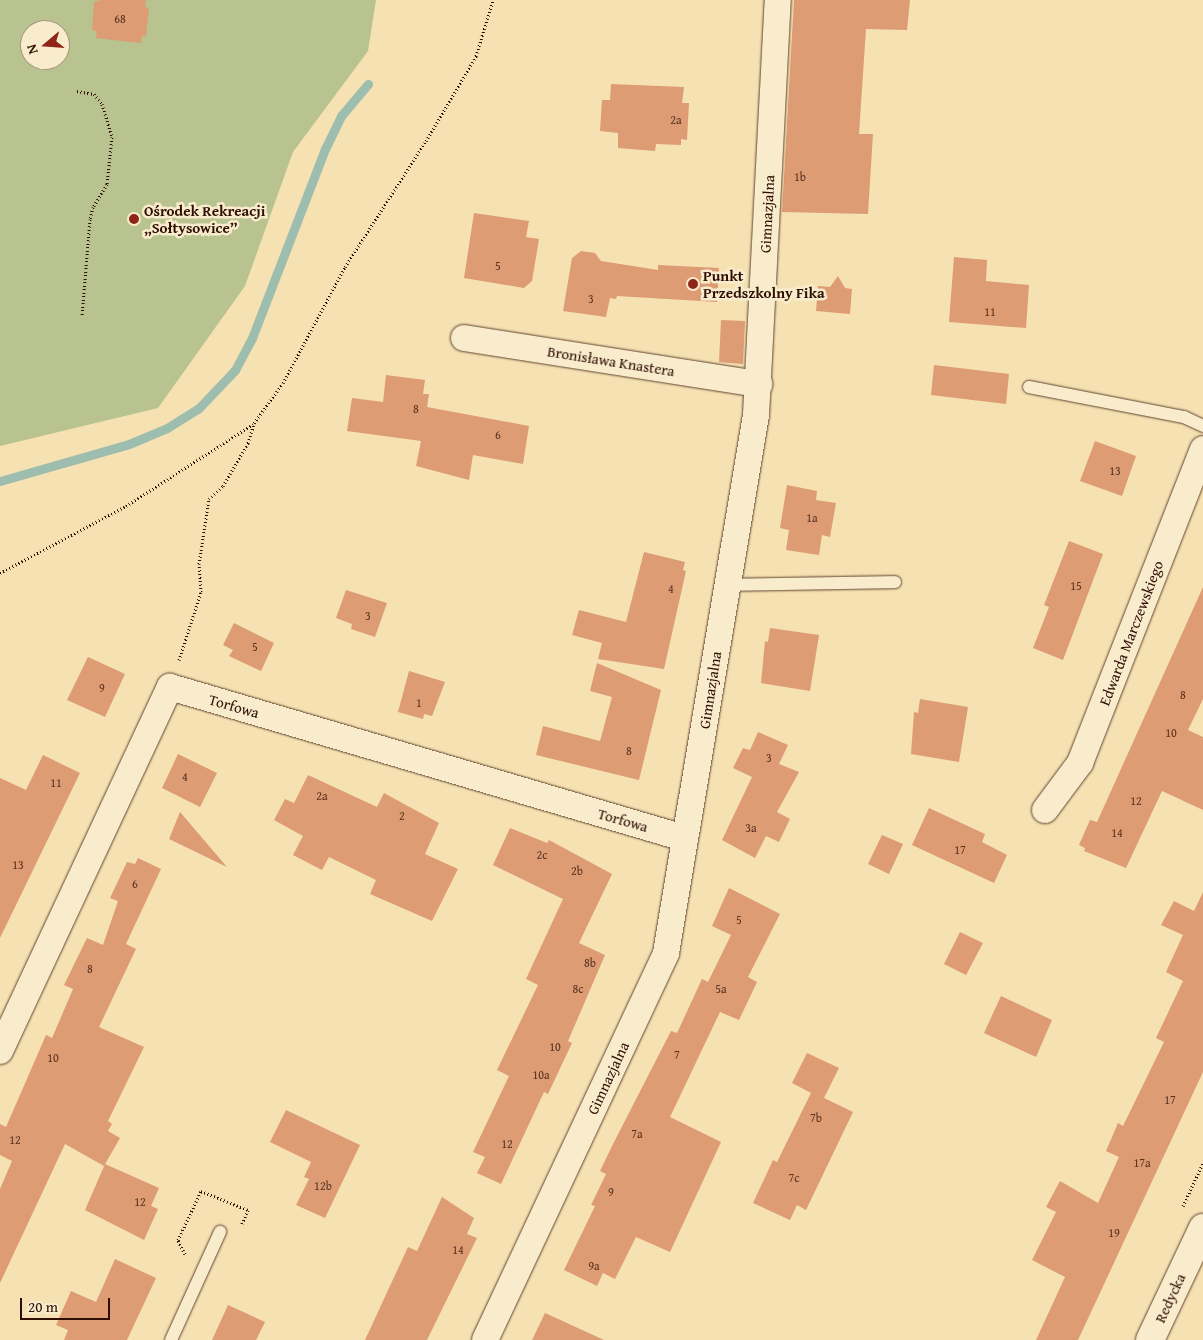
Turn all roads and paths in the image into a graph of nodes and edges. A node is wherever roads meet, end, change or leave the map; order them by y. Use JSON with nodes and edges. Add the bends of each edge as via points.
{"nodes":[{"id":1,"x":493,"y":0,"type":"edge"},
{"id":2,"x":778,"y":0,"type":"edge"},
{"id":3,"x":77,"y":91,"type":"dead end"},
{"id":4,"x":82,"y":316,"type":"dead end"},
{"id":5,"x":464,"y":338,"type":"dead end"},
{"id":6,"x":759,"y":384,"type":"junction"},
{"id":7,"x":1029,"y":387,"type":"dead end"},
{"id":8,"x":254,"y":423,"type":"junction"},
{"id":9,"x":1203,"y":426,"type":"edge"},
{"id":10,"x":1203,"y":449,"type":"edge"},
{"id":11,"x":0,"y":573,"type":"edge"},
{"id":12,"x":895,"y":582,"type":"dead end"},
{"id":13,"x":727,"y":585,"type":"junction"},
{"id":14,"x":170,"y":687,"type":"junction"},
{"id":15,"x":1046,"y":810,"type":"dead end"},
{"id":16,"x":684,"y":838,"type":"junction"},
{"id":17,"x":0,"y":1051,"type":"edge"},
{"id":18,"x":248,"y":1210,"type":"dead end"},
{"id":19,"x":1203,"y":1228,"type":"edge"},
{"id":20,"x":220,"y":1232,"type":"dead end"},
{"id":21,"x":178,"y":1240,"type":"dead end"},
{"id":22,"x":171,"y":1340,"type":"edge"},
{"id":23,"x":485,"y":1340,"type":"edge"},
{"id":24,"x":1150,"y":1340,"type":"edge"}],
"edges":[{"from":1,"to":8,"type":"path","via":[[476,56],[426,141],[345,266],[283,383]]},
{"from":2,"to":6,"type":"street","name":"Gimnazjalna"},
{"from":3,"to":4,"type":"path","via":[[94,94],[102,104],[112,138],[107,184],[92,208],[90,219]]},
{"from":5,"to":6,"type":"street","name":"Bronisława Knastera"},
{"from":6,"to":13,"type":"street","name":"Gimnazjalna"},
{"from":7,"to":9,"type":"lane","via":[[1184,417]]},
{"from":8,"to":11,"type":"path","via":[[126,506]]},
{"from":8,"to":14,"type":"path","via":[[248,443],[223,486],[209,499],[199,564],[202,592]]},
{"from":10,"to":15,"type":"street","name":"Edwarda Marczewskiego","via":[[1080,763]]},
{"from":12,"to":13,"type":"lane"},
{"from":13,"to":16,"type":"street","name":"Gimnazjalna"},
{"from":14,"to":16,"type":"street","name":"Torfowa"},
{"from":14,"to":17,"type":"street"},
{"from":16,"to":23,"type":"street","name":"Gimnazjalna","via":[[666,953]]},
{"from":18,"to":21,"type":"path","via":[[201,1191]]},
{"from":19,"to":24,"type":"street","name":"Redycka"},
{"from":20,"to":22,"type":"lane"}]}
